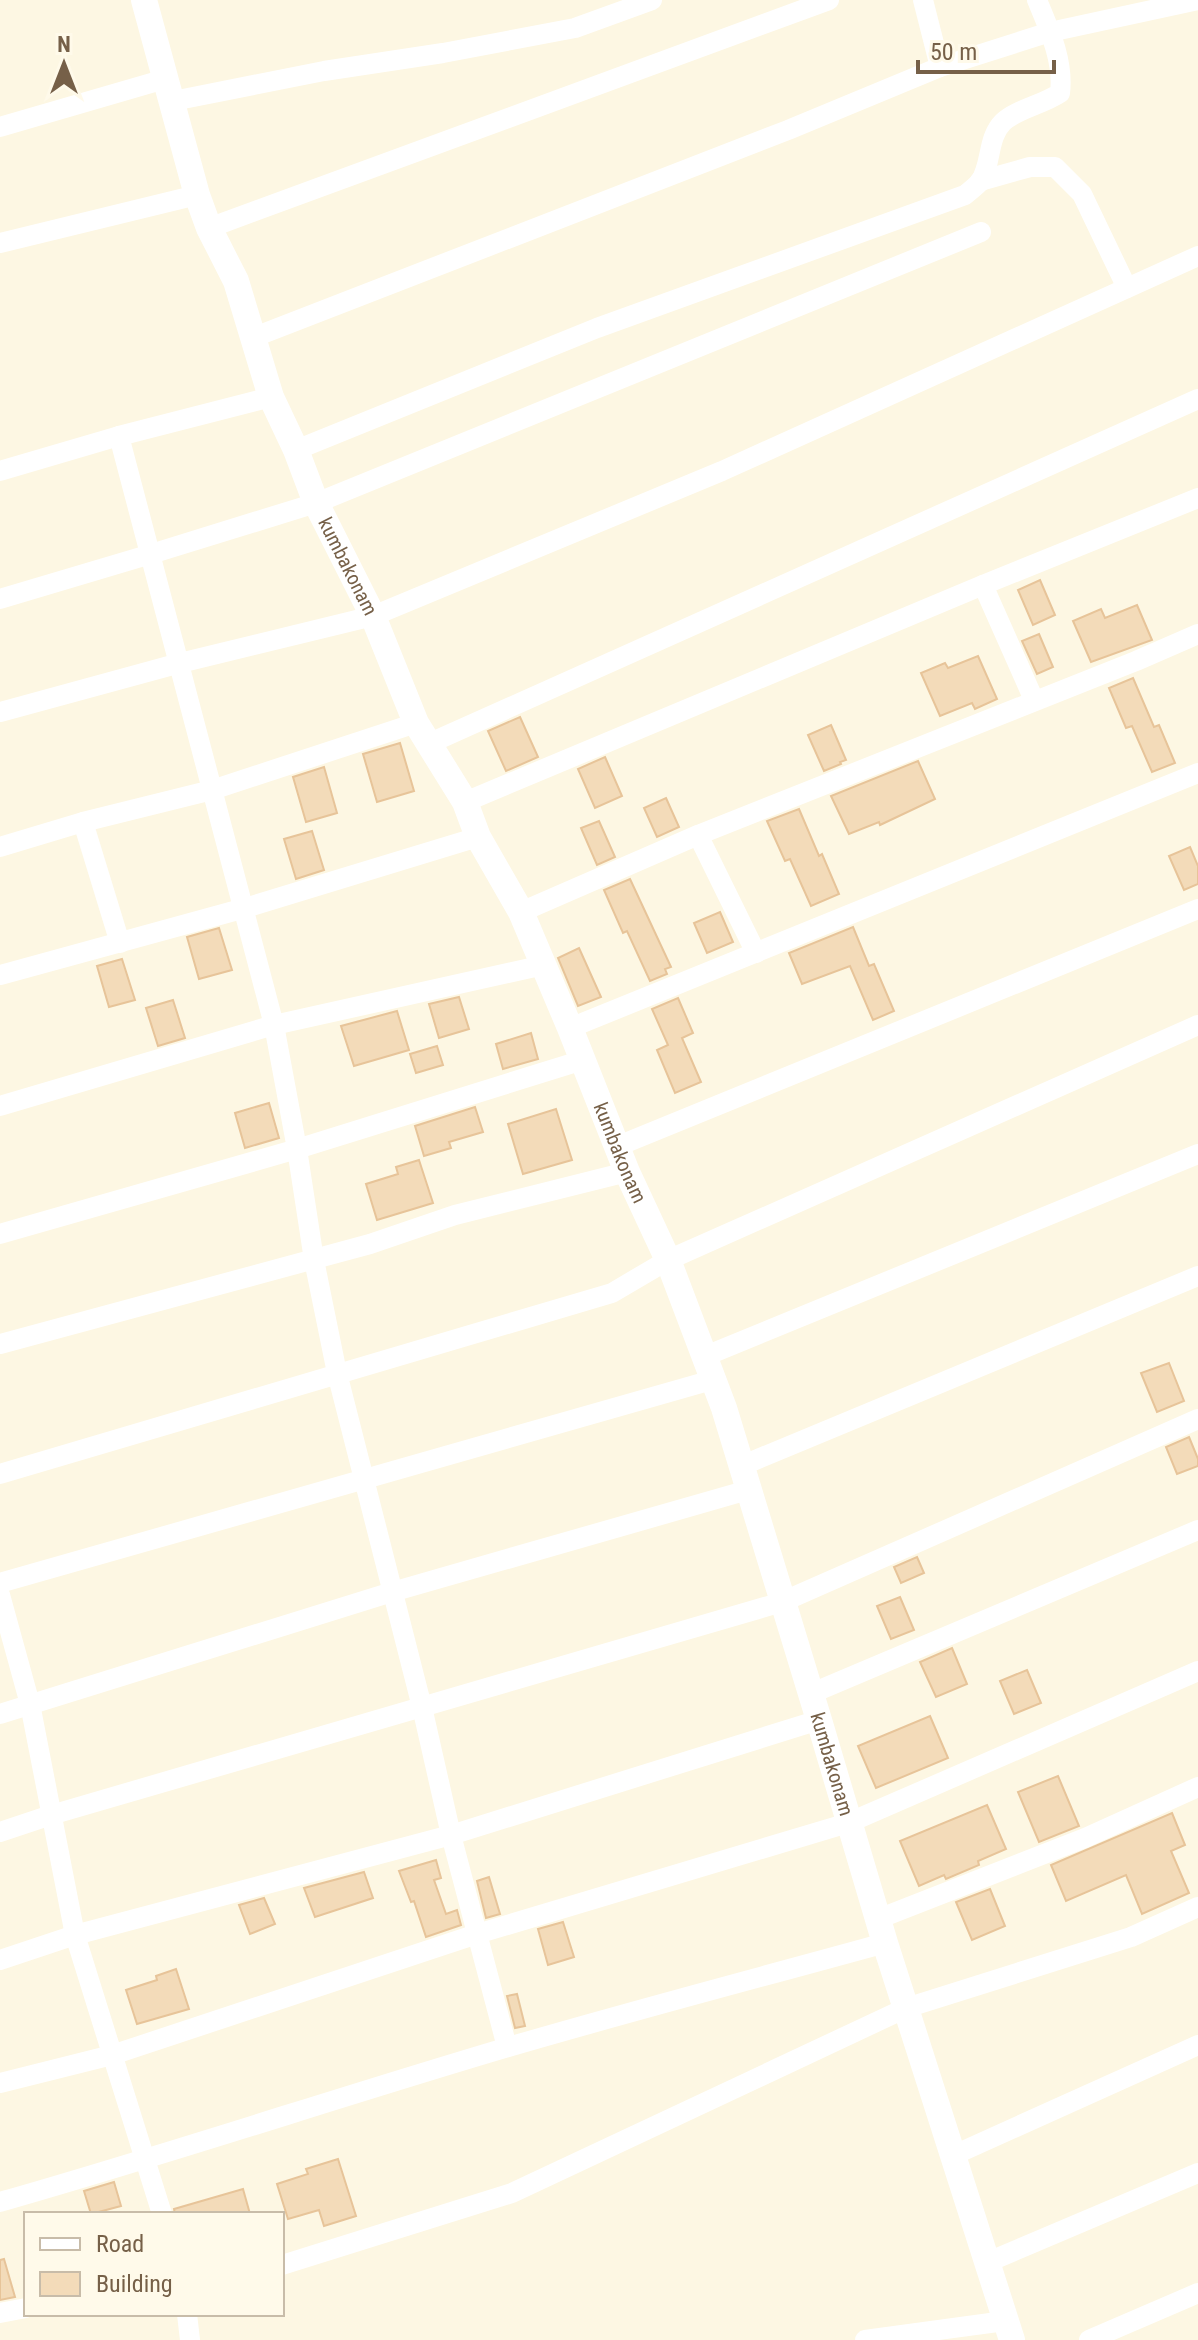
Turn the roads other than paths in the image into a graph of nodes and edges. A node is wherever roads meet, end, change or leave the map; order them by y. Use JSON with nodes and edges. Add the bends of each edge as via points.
{"nodes":[{"id":1,"x":144,"y":0,"type":"edge"},
{"id":2,"x":652,"y":0,"type":"edge"},
{"id":3,"x":829,"y":0,"type":"edge"},
{"id":4,"x":923,"y":0,"type":"edge"},
{"id":5,"x":1037,"y":0,"type":"edge"},
{"id":6,"x":1198,"y":0,"type":"edge"},
{"id":7,"x":1050,"y":32,"type":"junction"},
{"id":8,"x":940,"y":67,"type":"junction"},
{"id":9,"x":169,"y":90,"type":"junction"},
{"id":10,"x":0,"y":127,"type":"edge"},
{"id":11,"x":980,"y":181,"type":"junction"},
{"id":12,"x":197,"y":195,"type":"junction"},
{"id":13,"x":209,"y":228,"type":"junction"},
{"id":14,"x":981,"y":232,"type":"dead end"},
{"id":15,"x":0,"y":243,"type":"edge"},
{"id":16,"x":1198,"y":256,"type":"edge"},
{"id":17,"x":1127,"y":288,"type":"junction"},
{"id":18,"x":252,"y":338,"type":"junction"},
{"id":19,"x":271,"y":397,"type":"junction"},
{"id":20,"x":1198,"y":399,"type":"edge"},
{"id":21,"x":119,"y":436,"type":"junction"},
{"id":22,"x":296,"y":450,"type":"junction"},
{"id":23,"x":0,"y":471,"type":"edge"},
{"id":24,"x":1198,"y":498,"type":"edge"},
{"id":25,"x":316,"y":503,"type":"junction"},
{"id":26,"x":151,"y":554,"type":"junction"},
{"id":27,"x":983,"y":585,"type":"junction"},
{"id":28,"x":0,"y":599,"type":"edge"},
{"id":29,"x":373,"y":616,"type":"junction"},
{"id":30,"x":1198,"y":634,"type":"edge"},
{"id":31,"x":180,"y":663,"type":"junction"},
{"id":32,"x":1034,"y":700,"type":"junction"},
{"id":33,"x":0,"y":712,"type":"edge"},
{"id":34,"x":422,"y":734,"type":"junction"},
{"id":35,"x":1198,"y":773,"type":"edge"},
{"id":36,"x":212,"y":790,"type":"junction"},
{"id":37,"x":465,"y":802,"type":"junction"},
{"id":38,"x":83,"y":822,"type":"junction"},
{"id":39,"x":698,"y":835,"type":"junction"},
{"id":40,"x":478,"y":837,"type":"junction"},
{"id":41,"x":0,"y":847,"type":"edge"},
{"id":42,"x":245,"y":908,"type":"junction"},
{"id":43,"x":1198,"y":909,"type":"edge"},
{"id":44,"x":521,"y":912,"type":"junction"},
{"id":45,"x":120,"y":943,"type":"junction"},
{"id":46,"x":756,"y":953,"type":"junction"},
{"id":47,"x":544,"y":965,"type":"junction"},
{"id":48,"x":0,"y":975,"type":"edge"},
{"id":49,"x":274,"y":1025,"type":"junction"},
{"id":50,"x":1198,"y":1025,"type":"edge"},
{"id":51,"x":570,"y":1028,"type":"junction"},
{"id":52,"x":583,"y":1060,"type":"junction"},
{"id":53,"x":0,"y":1106,"type":"edge"},
{"id":54,"x":618,"y":1146,"type":"junction"},
{"id":55,"x":297,"y":1149,"type":"junction"},
{"id":56,"x":1198,"y":1154,"type":"edge"},
{"id":57,"x":627,"y":1172,"type":"junction"},
{"id":58,"x":0,"y":1234,"type":"edge"},
{"id":59,"x":314,"y":1260,"type":"junction"},
{"id":60,"x":668,"y":1260,"type":"junction"},
{"id":61,"x":1198,"y":1276,"type":"edge"},
{"id":62,"x":0,"y":1344,"type":"edge"},
{"id":63,"x":708,"y":1369,"type":"junction"},
{"id":64,"x":337,"y":1373,"type":"junction"},
{"id":65,"x":1198,"y":1419,"type":"edge"},
{"id":66,"x":0,"y":1474,"type":"edge"},
{"id":67,"x":365,"y":1478,"type":"junction"},
{"id":68,"x":745,"y":1478,"type":"junction"},
{"id":69,"x":1198,"y":1530,"type":"edge"},
{"id":70,"x":0,"y":1583,"type":"edge"},
{"id":71,"x":392,"y":1592,"type":"junction"},
{"id":72,"x":0,"y":1595,"type":"edge"},
{"id":73,"x":782,"y":1602,"type":"junction"},
{"id":74,"x":1198,"y":1671,"type":"edge"},
{"id":75,"x":810,"y":1694,"type":"junction"},
{"id":76,"x":30,"y":1704,"type":"junction"},
{"id":77,"x":422,"y":1707,"type":"junction"},
{"id":78,"x":0,"y":1714,"type":"edge"},
{"id":79,"x":819,"y":1720,"type":"junction"},
{"id":80,"x":1198,"y":1787,"type":"edge"},
{"id":81,"x":51,"y":1815,"type":"junction"},
{"id":82,"x":848,"y":1823,"type":"junction"},
{"id":83,"x":0,"y":1832,"type":"edge"},
{"id":84,"x":451,"y":1835,"type":"junction"},
{"id":85,"x":1198,"y":1907,"type":"edge"},
{"id":86,"x":882,"y":1931,"type":"junction"},
{"id":87,"x":477,"y":1934,"type":"junction"},
{"id":88,"x":75,"y":1935,"type":"junction"},
{"id":89,"x":0,"y":1960,"type":"edge"},
{"id":90,"x":906,"y":2008,"type":"junction"},
{"id":91,"x":1198,"y":2045,"type":"edge"},
{"id":92,"x":507,"y":2047,"type":"junction"},
{"id":93,"x":112,"y":2055,"type":"junction"},
{"id":94,"x":0,"y":2083,"type":"edge"},
{"id":95,"x":954,"y":2155,"type":"junction"},
{"id":96,"x":147,"y":2160,"type":"junction"},
{"id":97,"x":1198,"y":2173,"type":"edge"},
{"id":98,"x":0,"y":2202,"type":"edge"},
{"id":99,"x":161,"y":2212,"type":"edge"},
{"id":100,"x":988,"y":2262,"type":"junction"},
{"id":101,"x":284,"y":2264,"type":"edge"},
{"id":102,"x":1198,"y":2293,"type":"edge"},
{"id":103,"x":24,"y":2308,"type":"edge"},
{"id":104,"x":0,"y":2313,"type":"edge"},
{"id":105,"x":187,"y":2316,"type":"edge"},
{"id":106,"x":1009,"y":2330,"type":"edge"},
{"id":107,"x":190,"y":2340,"type":"edge"},
{"id":108,"x":865,"y":2340,"type":"edge"},
{"id":109,"x":1089,"y":2340,"type":"edge"}],
"edges":[{"from":1,"to":9,"type":"street","name":"kumbakonam"},
{"from":2,"to":9,"type":"street","via":[[575,28],[443,53]]},
{"from":3,"to":13,"type":"street"},
{"from":4,"to":8,"type":"street"},
{"from":5,"to":7,"type":"street"},
{"from":6,"to":7,"type":"street"},
{"from":7,"to":8,"type":"street"},
{"from":7,"to":11,"type":"street","via":[[1062,77],[1060,93],[1001,124]]},
{"from":8,"to":18,"type":"street"},
{"from":9,"to":10,"type":"street"},
{"from":9,"to":12,"type":"street","name":"kumbakonam"},
{"from":11,"to":17,"type":"street","via":[[1030,167],[1055,167],[1082,194]]},
{"from":11,"to":22,"type":"street","via":[[965,195],[597,328]]},
{"from":12,"to":13,"type":"street","name":"kumbakonam"},
{"from":12,"to":15,"type":"street"},
{"from":13,"to":18,"type":"street","name":"kumbakonam","via":[[236,281]]},
{"from":14,"to":25,"type":"street"},
{"from":16,"to":17,"type":"street"},
{"from":17,"to":29,"type":"street","via":[[722,471]]},
{"from":18,"to":19,"type":"street","name":"kumbakonam"},
{"from":19,"to":21,"type":"street"},
{"from":19,"to":22,"type":"street","name":"kumbakonam"},
{"from":20,"to":34,"type":"street"},
{"from":21,"to":23,"type":"street"},
{"from":21,"to":26,"type":"street"},
{"from":22,"to":25,"type":"street","name":"kumbakonam"},
{"from":24,"to":27,"type":"street"},
{"from":25,"to":26,"type":"street"},
{"from":25,"to":29,"type":"street","name":"kumbakonam"},
{"from":26,"to":28,"type":"street"},
{"from":26,"to":31,"type":"street"},
{"from":27,"to":32,"type":"street"},
{"from":27,"to":37,"type":"street"},
{"from":29,"to":31,"type":"street"},
{"from":29,"to":34,"type":"street","name":"kumbakonam"},
{"from":30,"to":32,"type":"street"},
{"from":31,"to":33,"type":"street"},
{"from":31,"to":36,"type":"street"},
{"from":32,"to":39,"type":"street"},
{"from":34,"to":36,"type":"street"},
{"from":34,"to":37,"type":"street","name":"kumbakonam"},
{"from":35,"to":46,"type":"street"},
{"from":36,"to":38,"type":"street"},
{"from":36,"to":42,"type":"street"},
{"from":37,"to":40,"type":"street","name":"kumbakonam"},
{"from":38,"to":41,"type":"street"},
{"from":38,"to":45,"type":"street"},
{"from":39,"to":44,"type":"street"},
{"from":39,"to":46,"type":"street"},
{"from":40,"to":42,"type":"street"},
{"from":40,"to":44,"type":"street","name":"kumbakonam"},
{"from":42,"to":45,"type":"street"},
{"from":42,"to":49,"type":"street"},
{"from":43,"to":54,"type":"street"},
{"from":44,"to":47,"type":"street","name":"kumbakonam"},
{"from":45,"to":48,"type":"street"},
{"from":46,"to":51,"type":"street"},
{"from":47,"to":49,"type":"street"},
{"from":47,"to":51,"type":"street","name":"kumbakonam"},
{"from":49,"to":53,"type":"street"},
{"from":49,"to":55,"type":"street"},
{"from":50,"to":60,"type":"street"},
{"from":51,"to":52,"type":"street","name":"kumbakonam"},
{"from":52,"to":54,"type":"street","name":"kumbakonam"},
{"from":52,"to":55,"type":"street"},
{"from":54,"to":57,"type":"street","name":"kumbakonam"},
{"from":55,"to":58,"type":"street"},
{"from":55,"to":59,"type":"street"},
{"from":56,"to":63,"type":"street"},
{"from":57,"to":59,"type":"street","via":[[455,1215]]},
{"from":57,"to":60,"type":"street","name":"kumbakonam"},
{"from":59,"to":62,"type":"street"},
{"from":59,"to":64,"type":"street"},
{"from":60,"to":63,"type":"street","name":"kumbakonam"},
{"from":60,"to":64,"type":"street","via":[[612,1293]]},
{"from":61,"to":68,"type":"street"},
{"from":63,"to":67,"type":"street"},
{"from":63,"to":68,"type":"street","name":"kumbakonam"},
{"from":64,"to":66,"type":"street"},
{"from":64,"to":67,"type":"street"},
{"from":65,"to":73,"type":"street"},
{"from":67,"to":70,"type":"street"},
{"from":67,"to":71,"type":"street"},
{"from":68,"to":71,"type":"street"},
{"from":68,"to":73,"type":"street","name":"kumbakonam"},
{"from":69,"to":75,"type":"street"},
{"from":71,"to":76,"type":"street"},
{"from":71,"to":77,"type":"street"},
{"from":72,"to":76,"type":"street"},
{"from":73,"to":75,"type":"street","name":"kumbakonam"},
{"from":73,"to":77,"type":"street"},
{"from":74,"to":82,"type":"street"},
{"from":75,"to":79,"type":"street","name":"kumbakonam"},
{"from":76,"to":78,"type":"street"},
{"from":76,"to":81,"type":"street"},
{"from":77,"to":81,"type":"street"},
{"from":77,"to":84,"type":"street"},
{"from":79,"to":82,"type":"street","name":"kumbakonam"},
{"from":79,"to":84,"type":"street"},
{"from":80,"to":86,"type":"street"},
{"from":81,"to":83,"type":"street"},
{"from":81,"to":88,"type":"street"},
{"from":82,"to":86,"type":"street","name":"kumbakonam"},
{"from":82,"to":87,"type":"street"},
{"from":84,"to":87,"type":"street"},
{"from":84,"to":88,"type":"street"},
{"from":85,"to":90,"type":"street","via":[[1131,1937]]},
{"from":86,"to":90,"type":"street","name":"kumbakonam"},
{"from":86,"to":92,"type":"street"},
{"from":87,"to":92,"type":"street"},
{"from":87,"to":93,"type":"street"},
{"from":88,"to":89,"type":"street"},
{"from":88,"to":93,"type":"street"},
{"from":90,"to":95,"type":"street","name":"kumbakonam"},
{"from":90,"to":101,"type":"street","via":[[512,2193]]},
{"from":91,"to":95,"type":"street"},
{"from":92,"to":96,"type":"street"},
{"from":93,"to":94,"type":"street"},
{"from":93,"to":96,"type":"street"},
{"from":95,"to":100,"type":"street","name":"kumbakonam"},
{"from":96,"to":98,"type":"street"},
{"from":96,"to":99,"type":"street"},
{"from":97,"to":100,"type":"street"},
{"from":100,"to":106,"type":"street","name":"kumbakonam"},
{"from":102,"to":109,"type":"street"},
{"from":103,"to":104,"type":"street"},
{"from":105,"to":107,"type":"street"},
{"from":106,"to":108,"type":"street"}]}
